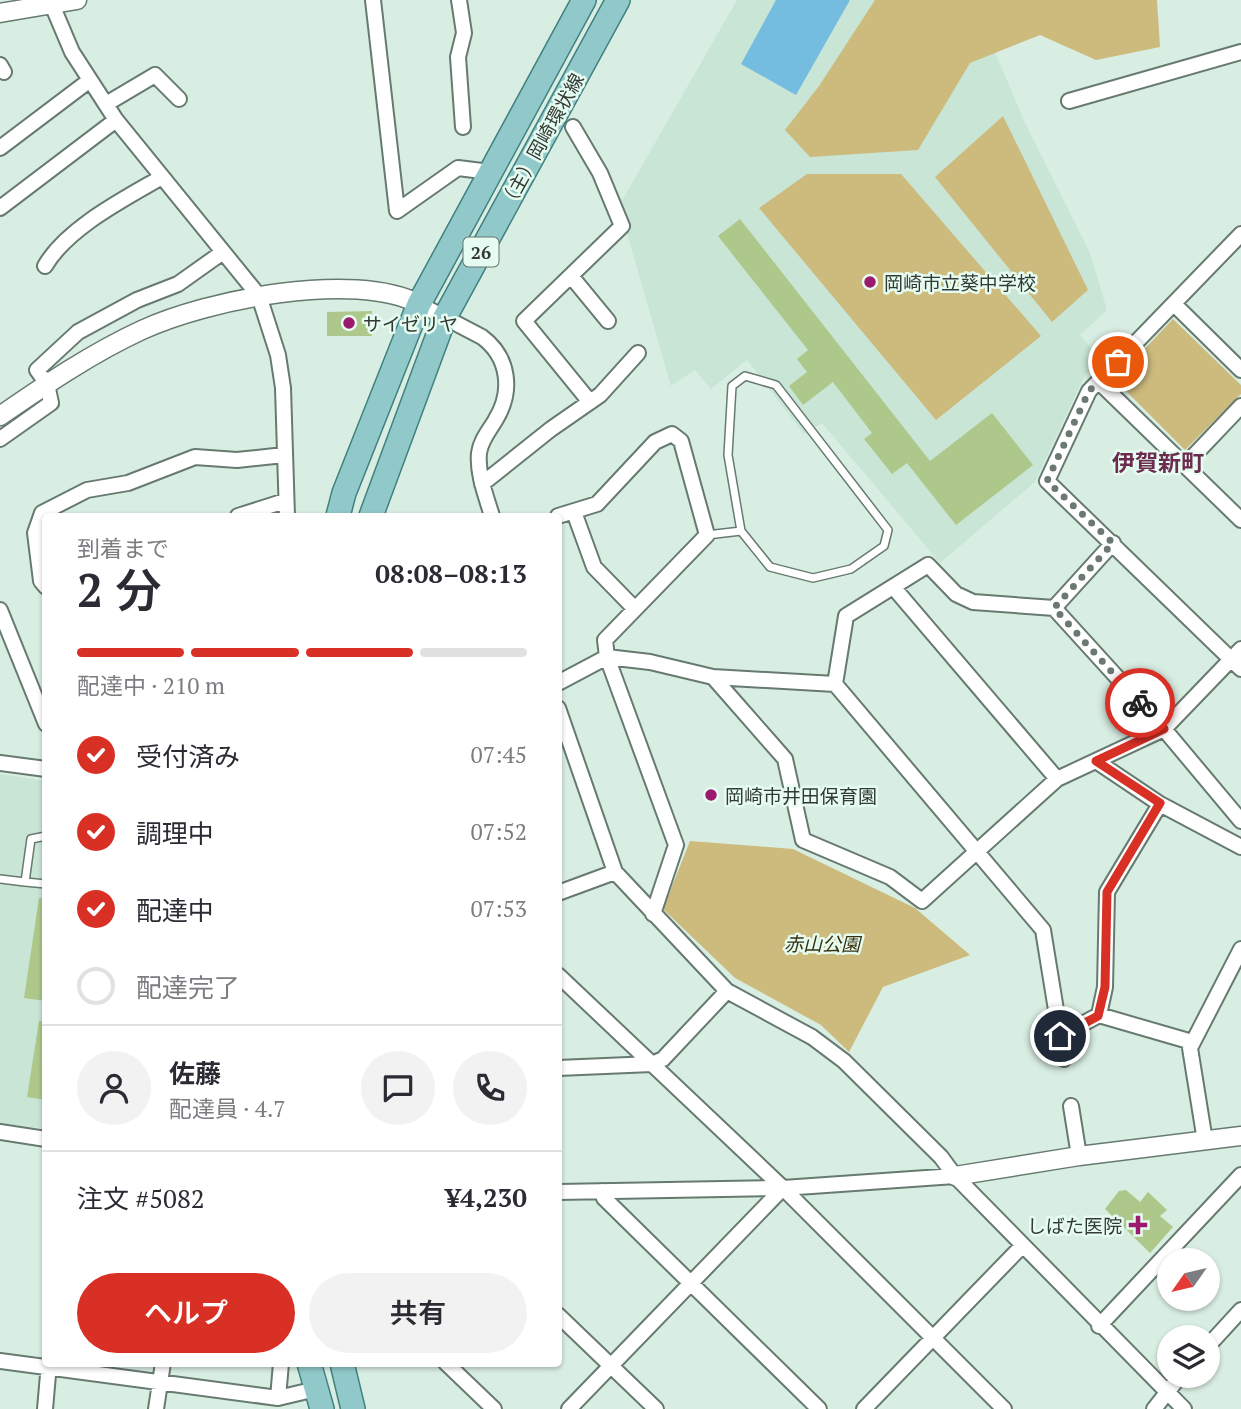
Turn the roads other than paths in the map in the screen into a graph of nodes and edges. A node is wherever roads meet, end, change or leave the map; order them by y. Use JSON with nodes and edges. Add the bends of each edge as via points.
{"nodes":[{"id":1,"x":77,"y":0,"type":"edge"},
{"id":2,"x":373,"y":0,"type":"edge"},
{"id":3,"x":459,"y":0,"type":"edge"},
{"id":4,"x":584,"y":0,"type":"edge"},
{"id":5,"x":618,"y":0,"type":"edge"},
{"id":6,"x":50,"y":2,"type":"edge"},
{"id":7,"x":0,"y":13,"type":"edge"},
{"id":8,"x":1241,"y":52,"type":"edge"},
{"id":9,"x":90,"y":80,"type":"junction"},
{"id":10,"x":179,"y":99,"type":"dead end"},
{"id":11,"x":1069,"y":101,"type":"dead end"},
{"id":12,"x":106,"y":104,"type":"junction"},
{"id":13,"x":116,"y":120,"type":"junction"},
{"id":14,"x":463,"y":127,"type":"dead end"},
{"id":15,"x":573,"y":127,"type":"dead end"},
{"id":16,"x":0,"y":148,"type":"edge"},
{"id":17,"x":490,"y":172,"type":"junction"},
{"id":18,"x":162,"y":177,"type":"junction"},
{"id":19,"x":0,"y":208,"type":"edge"},
{"id":20,"x":1241,"y":234,"type":"edge"},
{"id":21,"x":223,"y":253,"type":"junction"},
{"id":22,"x":44,"y":266,"type":"dead end"},
{"id":23,"x":571,"y":276,"type":"junction"},
{"id":24,"x":259,"y":296,"type":"junction"},
{"id":25,"x":419,"y":304,"type":"junction"},
{"id":26,"x":1174,"y":304,"type":"junction"},
{"id":27,"x":444,"y":319,"type":"junction"},
{"id":28,"x":608,"y":321,"type":"dead end"},
{"id":29,"x":638,"y":353,"type":"dead end"},
{"id":30,"x":1241,"y":370,"type":"edge"},
{"id":31,"x":1099,"y":382,"type":"junction"},
{"id":32,"x":47,"y":384,"type":"junction"},
{"id":33,"x":590,"y":402,"type":"junction"},
{"id":34,"x":1241,"y":406,"type":"edge"},
{"id":35,"x":0,"y":416,"type":"edge"},
{"id":36,"x":0,"y":439,"type":"edge"},
{"id":37,"x":284,"y":455,"type":"junction"},
{"id":38,"x":1185,"y":465,"type":"junction"},
{"id":39,"x":482,"y":484,"type":"junction"},
{"id":40,"x":286,"y":509,"type":"edge"},
{"id":41,"x":574,"y":512,"type":"junction"},
{"id":42,"x":42,"y":513,"type":"edge"},
{"id":43,"x":42,"y":513,"type":"edge"},
{"id":44,"x":259,"y":513,"type":"edge"},
{"id":45,"x":339,"y":513,"type":"edge"},
{"id":46,"x":372,"y":513,"type":"edge"},
{"id":47,"x":491,"y":513,"type":"edge"},
{"id":48,"x":562,"y":515,"type":"edge"},
{"id":49,"x":1241,"y":520,"type":"edge"},
{"id":50,"x":741,"y":531,"type":"junction"},
{"id":51,"x":708,"y":535,"type":"junction"},
{"id":52,"x":1113,"y":543,"type":"junction"},
{"id":53,"x":42,"y":582,"type":"edge"},
{"id":54,"x":894,"y":587,"type":"junction"},
{"id":55,"x":1054,"y":608,"type":"junction"},
{"id":56,"x":635,"y":609,"type":"junction"},
{"id":57,"x":0,"y":610,"type":"edge"},
{"id":58,"x":607,"y":657,"type":"junction"},
{"id":59,"x":1238,"y":659,"type":"edge"},
{"id":60,"x":713,"y":677,"type":"junction"},
{"id":61,"x":562,"y":681,"type":"edge"},
{"id":62,"x":835,"y":684,"type":"junction"},
{"id":63,"x":42,"y":714,"type":"edge"},
{"id":64,"x":562,"y":720,"type":"edge"},
{"id":65,"x":1164,"y":729,"type":"junction"},
{"id":66,"x":1096,"y":761,"type":"junction"},
{"id":67,"x":0,"y":763,"type":"edge"},
{"id":68,"x":42,"y":768,"type":"edge"},
{"id":69,"x":1057,"y":779,"type":"junction"},
{"id":70,"x":1160,"y":803,"type":"junction"},
{"id":71,"x":1241,"y":821,"type":"edge"},
{"id":72,"x":42,"y":837,"type":"edge"},
{"id":73,"x":1241,"y":847,"type":"edge"},
{"id":74,"x":978,"y":851,"type":"junction"},
{"id":75,"x":615,"y":872,"type":"junction"},
{"id":76,"x":0,"y":879,"type":"edge"},
{"id":77,"x":25,"y":882,"type":"junction"},
{"id":78,"x":42,"y":884,"type":"edge"},
{"id":79,"x":562,"y":892,"type":"edge"},
{"id":80,"x":653,"y":914,"type":"junction"},
{"id":81,"x":1241,"y":948,"type":"edge"},
{"id":82,"x":562,"y":979,"type":"edge"},
{"id":83,"x":727,"y":991,"type":"junction"},
{"id":84,"x":1098,"y":1016,"type":"junction"},
{"id":85,"x":1060,"y":1036,"type":"junction"},
{"id":86,"x":1192,"y":1042,"type":"junction"},
{"id":87,"x":1064,"y":1059,"type":"dead end"},
{"id":88,"x":652,"y":1064,"type":"junction"},
{"id":89,"x":562,"y":1068,"type":"edge"},
{"id":90,"x":1071,"y":1106,"type":"dead end"},
{"id":91,"x":0,"y":1132,"type":"edge"},
{"id":92,"x":1241,"y":1136,"type":"edge"},
{"id":93,"x":42,"y":1138,"type":"edge"},
{"id":94,"x":1205,"y":1140,"type":"junction"},
{"id":95,"x":1079,"y":1156,"type":"junction"},
{"id":96,"x":1241,"y":1175,"type":"edge"},
{"id":97,"x":955,"y":1176,"type":"junction"},
{"id":98,"x":783,"y":1188,"type":"junction"},
{"id":99,"x":602,"y":1191,"type":"junction"},
{"id":100,"x":562,"y":1192,"type":"edge"},
{"id":101,"x":1022,"y":1246,"type":"junction"},
{"id":102,"x":692,"y":1283,"type":"junction"},
{"id":103,"x":1241,"y":1310,"type":"edge"},
{"id":104,"x":562,"y":1319,"type":"edge"},
{"id":105,"x":1099,"y":1326,"type":"junction"},
{"id":106,"x":1220,"y":1333,"type":"edge"},
{"id":107,"x":933,"y":1337,"type":"junction"},
{"id":108,"x":0,"y":1361,"type":"edge"},
{"id":109,"x":42,"y":1365,"type":"edge"},
{"id":110,"x":610,"y":1365,"type":"junction"},
{"id":111,"x":48,"y":1367,"type":"edge"},
{"id":112,"x":55,"y":1367,"type":"edge"},
{"id":113,"x":162,"y":1367,"type":"edge"},
{"id":114,"x":281,"y":1367,"type":"edge"},
{"id":115,"x":310,"y":1367,"type":"edge"},
{"id":116,"x":343,"y":1367,"type":"edge"},
{"id":117,"x":450,"y":1367,"type":"edge"},
{"id":118,"x":160,"y":1381,"type":"junction"},
{"id":119,"x":1169,"y":1388,"type":"edge"},
{"id":120,"x":1166,"y":1391,"type":"junction"},
{"id":121,"x":278,"y":1398,"type":"junction"},
{"id":122,"x":319,"y":1399,"type":"edge"},
{"id":123,"x":45,"y":1409,"type":"edge"},
{"id":124,"x":156,"y":1409,"type":"edge"},
{"id":125,"x":353,"y":1409,"type":"edge"},
{"id":126,"x":494,"y":1409,"type":"edge"},
{"id":127,"x":569,"y":1409,"type":"edge"},
{"id":128,"x":656,"y":1409,"type":"edge"},
{"id":129,"x":819,"y":1409,"type":"edge"},
{"id":130,"x":864,"y":1409,"type":"edge"},
{"id":131,"x":1004,"y":1409,"type":"edge"},
{"id":132,"x":1154,"y":1409,"type":"edge"},
{"id":133,"x":1184,"y":1409,"type":"edge"}],
"edges":[{"from":1,"to":6,"type":"street"},
{"from":2,"to":17,"type":"street","via":[[397,211],[458,168]]},
{"from":3,"to":14,"type":"street","via":[[464,33],[458,57]]},
{"from":4,"to":17,"type":"main road","name":"（主）岡崎環状線","number":"26"},
{"from":5,"to":27,"type":"main road","name":"（主）岡崎環状線","number":"26"},
{"from":6,"to":7,"type":"street"},
{"from":6,"to":9,"type":"street"},
{"from":8,"to":11,"type":"street"},
{"from":9,"to":12,"type":"street"},
{"from":9,"to":16,"type":"street"},
{"from":10,"to":12,"type":"street","via":[[155,75]]},
{"from":12,"to":13,"type":"street"},
{"from":13,"to":18,"type":"street"},
{"from":13,"to":19,"type":"street"},
{"from":15,"to":23,"type":"street","via":[[600,173],[622,226]]},
{"from":17,"to":25,"type":"main road","name":"（主）岡崎環状線","number":"26"},
{"from":18,"to":21,"type":"street"},
{"from":18,"to":22,"type":"street","via":[[55,248]]},
{"from":20,"to":26,"type":"street"},
{"from":21,"to":24,"type":"street"},
{"from":21,"to":32,"type":"street","via":[[178,284],[78,332],[37,370]]},
{"from":23,"to":28,"type":"street"},
{"from":23,"to":33,"type":"street","via":[[524,321]]},
{"from":24,"to":25,"type":"street","via":[[337,288],[401,295]]},
{"from":24,"to":32,"type":"street","via":[[144,330]]},
{"from":24,"to":37,"type":"street","via":[[278,355]]},
{"from":25,"to":27,"type":"street"},
{"from":25,"to":45,"type":"main road","name":"（主）岡崎環状線","number":"26"},
{"from":26,"to":30,"type":"street"},
{"from":26,"to":31,"type":"street"},
{"from":27,"to":39,"type":"street","via":[[491,344],[503,365],[507,394],[479,451]]},
{"from":27,"to":46,"type":"main road","name":"（主）岡崎環状線","number":"26"},
{"from":29,"to":33,"type":"street"},
{"from":31,"to":38,"type":"street"},
{"from":31,"to":52,"type":"street","via":[[1089,391],[1047,481]]},
{"from":32,"to":35,"type":"street"},
{"from":32,"to":36,"type":"street","via":[[51,403]]},
{"from":33,"to":39,"type":"street"},
{"from":34,"to":38,"type":"street"},
{"from":37,"to":40,"type":"street"},
{"from":37,"to":43,"type":"street","via":[[237,460],[195,457],[128,483],[87,490]]},
{"from":38,"to":49,"type":"street"},
{"from":39,"to":47,"type":"street"},
{"from":40,"to":44,"type":"street"},
{"from":41,"to":48,"type":"street"},
{"from":41,"to":51,"type":"street","via":[[597,504],[654,442],[673,435],[681,440]]},
{"from":41,"to":56,"type":"street","via":[[594,567]]},
{"from":42,"to":53,"type":"street","via":[[35,533]]},
{"from":50,"to":50,"type":"lane","via":[[770,567],[813,578],[851,569],[884,546],[888,530],[776,385],[745,376],[732,386],[727,454]]},
{"from":50,"to":51,"type":"lane"},
{"from":51,"to":56,"type":"street"},
{"from":52,"to":55,"type":"street"},
{"from":52,"to":59,"type":"street"},
{"from":54,"to":55,"type":"street","via":[[928,565],[956,594],[973,601]]},
{"from":54,"to":62,"type":"street","via":[[846,616]]},
{"from":54,"to":69,"type":"street"},
{"from":55,"to":65,"type":"street"},
{"from":56,"to":58,"type":"street","via":[[605,640]]},
{"from":57,"to":63,"type":"street"},
{"from":58,"to":60,"type":"street"},
{"from":58,"to":61,"type":"street"},
{"from":58,"to":80,"type":"street","via":[[676,845]]},
{"from":59,"to":65,"type":"street"},
{"from":60,"to":62,"type":"street"},
{"from":60,"to":74,"type":"street","via":[[785,759],[803,840],[890,877],[922,901]]},
{"from":62,"to":74,"type":"street"},
{"from":64,"to":75,"type":"street"},
{"from":65,"to":66,"type":"street"},
{"from":65,"to":71,"type":"street"},
{"from":66,"to":69,"type":"street"},
{"from":66,"to":70,"type":"street"},
{"from":67,"to":68,"type":"street"},
{"from":69,"to":74,"type":"street"},
{"from":70,"to":73,"type":"street"},
{"from":70,"to":84,"type":"street","via":[[1107,892],[1105,987]]},
{"from":72,"to":77,"type":"lane","via":[[30,839]]},
{"from":74,"to":85,"type":"street","via":[[1043,930]]},
{"from":75,"to":79,"type":"street"},
{"from":75,"to":80,"type":"street"},
{"from":76,"to":77,"type":"lane"},
{"from":77,"to":78,"type":"lane"},
{"from":80,"to":83,"type":"street"},
{"from":81,"to":86,"type":"street"},
{"from":82,"to":88,"type":"street"},
{"from":83,"to":88,"type":"street","via":[[663,1059]]},
{"from":83,"to":97,"type":"street","via":[[812,1037],[844,1060],[942,1157]]},
{"from":84,"to":85,"type":"street"},
{"from":84,"to":86,"type":"street"},
{"from":85,"to":87,"type":"street"},
{"from":86,"to":94,"type":"street"},
{"from":88,"to":89,"type":"street"},
{"from":88,"to":98,"type":"street"},
{"from":90,"to":95,"type":"street"},
{"from":91,"to":93,"type":"street"},
{"from":92,"to":94,"type":"street"},
{"from":94,"to":95,"type":"street"},
{"from":95,"to":97,"type":"street"},
{"from":96,"to":105,"type":"street"},
{"from":97,"to":98,"type":"street"},
{"from":97,"to":101,"type":"street"},
{"from":98,"to":99,"type":"street"},
{"from":98,"to":102,"type":"street"},
{"from":98,"to":107,"type":"street"},
{"from":99,"to":100,"type":"street"},
{"from":99,"to":102,"type":"street"},
{"from":101,"to":105,"type":"street"},
{"from":101,"to":107,"type":"street"},
{"from":102,"to":110,"type":"street"},
{"from":102,"to":129,"type":"street"},
{"from":103,"to":106,"type":"street"},
{"from":104,"to":110,"type":"street"},
{"from":105,"to":120,"type":"street"},
{"from":107,"to":130,"type":"street"},
{"from":107,"to":131,"type":"street"},
{"from":108,"to":109,"type":"street"},
{"from":110,"to":127,"type":"street"},
{"from":110,"to":128,"type":"street"},
{"from":111,"to":123,"type":"street"},
{"from":112,"to":118,"type":"street"},
{"from":113,"to":118,"type":"street"},
{"from":114,"to":121,"type":"street"},
{"from":115,"to":122,"type":"main road"},
{"from":116,"to":125,"type":"main road"},
{"from":117,"to":126,"type":"street"},
{"from":118,"to":121,"type":"street"},
{"from":118,"to":124,"type":"street"},
{"from":119,"to":120,"type":"street"},
{"from":120,"to":132,"type":"street"},
{"from":120,"to":133,"type":"street"},
{"from":121,"to":122,"type":"street"}]}
